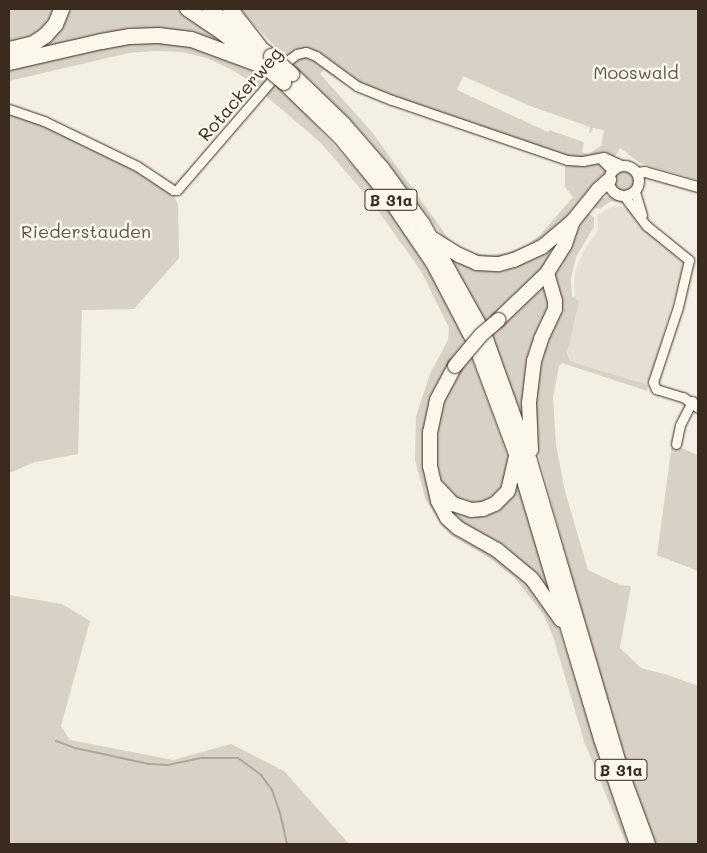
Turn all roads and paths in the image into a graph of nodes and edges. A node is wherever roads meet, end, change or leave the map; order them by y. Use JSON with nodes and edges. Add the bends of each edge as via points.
{"nodes":[{"id":1,"x":62,"y":9,"type":"edge"},
{"id":2,"x":187,"y":9,"type":"edge"},
{"id":3,"x":209,"y":9,"type":"edge"},
{"id":4,"x":230,"y":9,"type":"edge"},
{"id":5,"x":258,"y":45,"type":"junction"},
{"id":6,"x":9,"y":49,"type":"edge"},
{"id":7,"x":267,"y":61,"type":"junction"},
{"id":8,"x":9,"y":62,"type":"edge"},
{"id":9,"x":288,"y":78,"type":"junction"},
{"id":10,"x":9,"y":109,"type":"edge"},
{"id":11,"x":600,"y":157,"type":"junction"},
{"id":12,"x":623,"y":166,"type":"junction"},
{"id":13,"x":638,"y":173,"type":"junction"},
{"id":14,"x":615,"y":185,"type":"junction"},
{"id":15,"x":698,"y":187,"type":"edge"},
{"id":16,"x":637,"y":188,"type":"junction"},
{"id":17,"x":698,"y":192,"type":"edge"},
{"id":18,"x":573,"y":221,"type":"junction"},
{"id":19,"x":644,"y":222,"type":"junction"},
{"id":20,"x":431,"y":237,"type":"junction"},
{"id":21,"x":547,"y":273,"type":"junction"},
{"id":22,"x":695,"y":405,"type":"edge"},
{"id":23,"x":676,"y":444,"type":"dead end"},
{"id":24,"x":516,"y":454,"type":"junction"},
{"id":25,"x":530,"y":461,"type":"junction"},
{"id":26,"x":433,"y":481,"type":"junction"},
{"id":27,"x":567,"y":629,"type":"junction"},
{"id":28,"x":637,"y":844,"type":"edge"},
{"id":29,"x":648,"y":844,"type":"edge"}],
"edges":[{"from":1,"to":6,"type":"highway","via":[[45,35],[33,43]]},
{"from":2,"to":7,"type":"highway","number":"B 31a"},
{"from":3,"to":5,"type":"highway","number":"B 31a"},
{"from":4,"to":5,"type":"highway"},
{"from":5,"to":7,"type":"highway","number":"B 31a"},
{"from":7,"to":8,"type":"highway","via":[[191,39],[158,35],[101,41]]},
{"from":7,"to":9,"type":"highway","number":"B 31a","bridge":true},
{"from":9,"to":20,"type":"highway","number":"B 31a","via":[[318,98],[382,168]]},
{"from":9,"to":20,"type":"highway","number":"B 31a","via":[[382,188],[476,331]]},
{"from":10,"to":11,"type":"street","name":"Rotackerweg","via":[[44,121],[137,166],[177,190],[290,59],[306,52],[357,86],[567,160]]},
{"from":11,"to":12,"type":"street"},
{"from":11,"to":14,"type":"street"},
{"from":12,"to":13,"type":"street"},
{"from":12,"to":14,"type":"street"},
{"from":13,"to":15,"type":"street"},
{"from":13,"to":16,"type":"street"},
{"from":14,"to":16,"type":"street"},
{"from":14,"to":18,"type":"highway","via":[[592,197]]},
{"from":14,"to":19,"type":"street"},
{"from":16,"to":17,"type":"street","via":[[656,181]]},
{"from":16,"to":19,"type":"street"},
{"from":18,"to":20,"type":"highway","via":[[536,250],[499,264],[468,260]]},
{"from":18,"to":21,"type":"highway","via":[[565,244]]},
{"from":19,"to":22,"type":"street","via":[[689,260],[678,307],[653,382],[656,389]]},
{"from":21,"to":25,"type":"highway","via":[[555,309],[541,339],[531,381]]},
{"from":21,"to":26,"type":"highway","bridge":true,"via":[[476,340],[444,384],[433,416],[429,450]]},
{"from":22,"to":23,"type":"street","via":[[680,425]]},
{"from":24,"to":25,"type":"highway","number":"B 31a","via":[[482,344]]},
{"from":24,"to":26,"type":"highway","via":[[508,491],[495,504],[484,509],[471,510],[453,504]]},
{"from":24,"to":27,"type":"highway","number":"B 31a"},
{"from":25,"to":29,"type":"highway","number":"B 31a","via":[[618,763]]},
{"from":26,"to":27,"type":"highway","via":[[438,501],[453,524],[497,550],[532,579]]},
{"from":27,"to":28,"type":"highway","number":"B 31a"}]}
